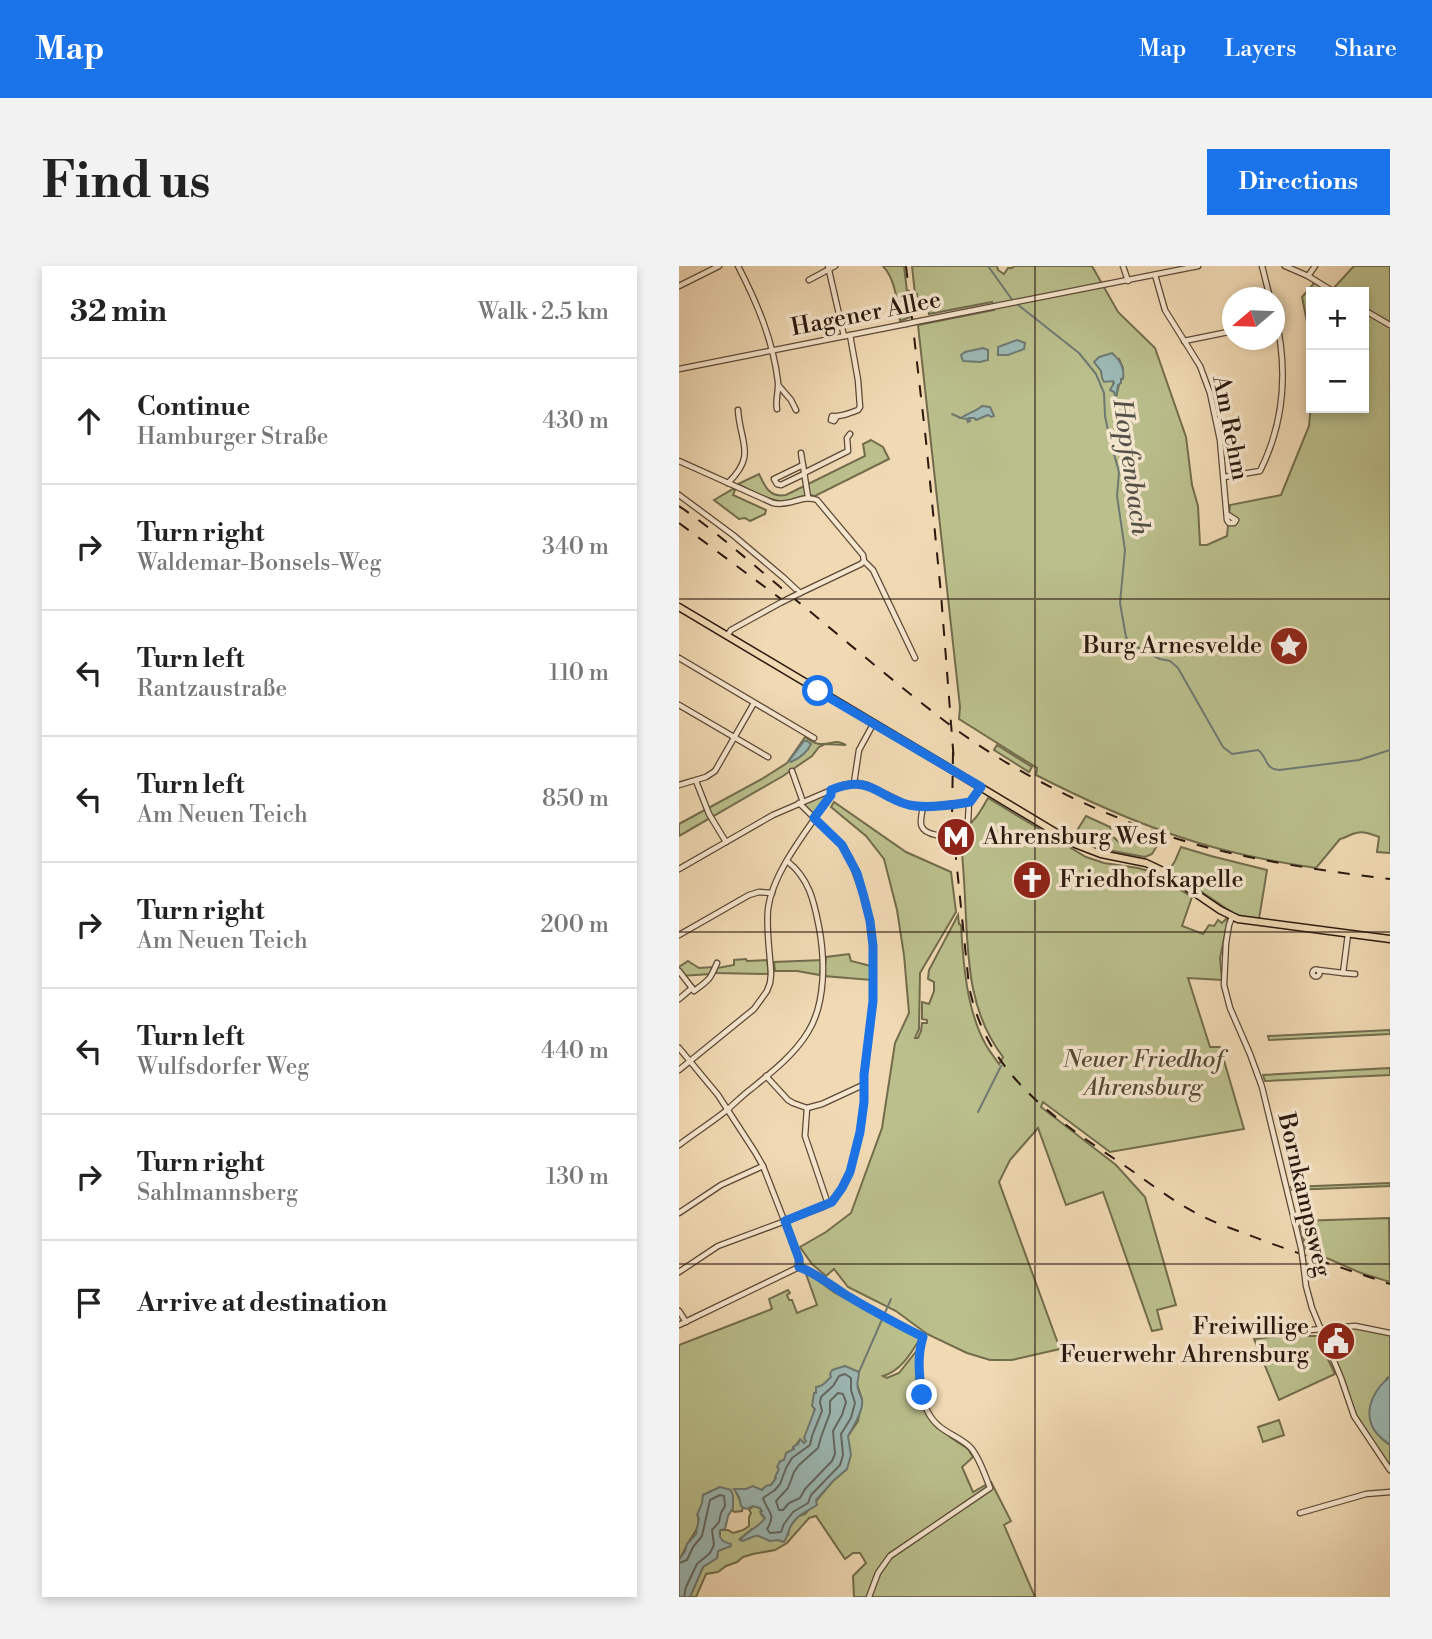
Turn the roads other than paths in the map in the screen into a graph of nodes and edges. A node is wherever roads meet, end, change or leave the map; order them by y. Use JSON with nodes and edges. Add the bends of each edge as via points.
{"nodes":[{"id":1,"x":719,"y":266,"type":"edge"},
{"id":2,"x":738,"y":266,"type":"edge"},
{"id":3,"x":1123,"y":266,"type":"edge"},
{"id":4,"x":1198,"y":266,"type":"edge"},
{"id":5,"x":1262,"y":266,"type":"edge"},
{"id":6,"x":1285,"y":266,"type":"edge"},
{"id":7,"x":1315,"y":266,"type":"edge"},
{"id":8,"x":831,"y":267,"type":"edge"},
{"id":9,"x":1173,"y":268,"type":"edge"},
{"id":10,"x":1155,"y":275,"type":"junction"},
{"id":11,"x":1308,"y":276,"type":"junction"},
{"id":12,"x":810,"y":280,"type":"dead end"},
{"id":13,"x":1128,"y":281,"type":"junction"},
{"id":14,"x":679,"y":286,"type":"edge"},
{"id":15,"x":1267,"y":287,"type":"edge"},
{"id":16,"x":1326,"y":287,"type":"edge"},
{"id":17,"x":1369,"y":313,"type":"edge"},
{"id":18,"x":1390,"y":325,"type":"edge"},
{"id":19,"x":1222,"y":333,"type":"edge"},
{"id":20,"x":847,"y":336,"type":"junction"},
{"id":21,"x":1184,"y":341,"type":"junction"},
{"id":22,"x":1281,"y":350,"type":"edge"},
{"id":23,"x":772,"y":351,"type":"junction"},
{"id":24,"x":679,"y":369,"type":"edge"},
{"id":25,"x":779,"y":386,"type":"junction"},
{"id":26,"x":777,"y":409,"type":"dead end"},
{"id":27,"x":738,"y":410,"type":"dead end"},
{"id":28,"x":796,"y":410,"type":"dead end"},
{"id":29,"x":836,"y":418,"type":"dead end"},
{"id":30,"x":850,"y":434,"type":"dead end"},
{"id":31,"x":801,"y":453,"type":"dead end"},
{"id":32,"x":679,"y":461,"type":"edge"},
{"id":33,"x":803,"y":465,"type":"junction"},
{"id":34,"x":804,"y":473,"type":"junction"},
{"id":35,"x":1224,"y":477,"type":"junction"},
{"id":36,"x":728,"y":483,"type":"junction"},
{"id":37,"x":679,"y":495,"type":"edge"},
{"id":38,"x":808,"y":497,"type":"junction"},
{"id":39,"x":1228,"y":515,"type":"dead end"},
{"id":40,"x":864,"y":561,"type":"junction"},
{"id":41,"x":799,"y":594,"type":"junction"},
{"id":42,"x":679,"y":607,"type":"edge"},
{"id":43,"x":727,"y":636,"type":"junction"},
{"id":44,"x":679,"y":658,"type":"edge"},
{"id":45,"x":915,"y":658,"type":"dead end"},
{"id":46,"x":754,"y":703,"type":"junction"},
{"id":47,"x":679,"y":705,"type":"edge"},
{"id":48,"x":871,"y":728,"type":"dead end"},
{"id":49,"x":734,"y":738,"type":"junction"},
{"id":50,"x":814,"y":738,"type":"dead end"},
{"id":51,"x":768,"y":757,"type":"dead end"},
{"id":52,"x":792,"y":771,"type":"dead end"},
{"id":53,"x":696,"y":780,"type":"junction"},
{"id":54,"x":854,"y":783,"type":"junction"},
{"id":55,"x":679,"y":785,"type":"edge"},
{"id":56,"x":981,"y":787,"type":"junction"},
{"id":57,"x":831,"y":790,"type":"junction"},
{"id":58,"x":801,"y":802,"type":"junction"},
{"id":59,"x":969,"y":802,"type":"junction"},
{"id":60,"x":923,"y":807,"type":"junction"},
{"id":61,"x":814,"y":818,"type":"junction"},
{"id":62,"x":968,"y":822,"type":"dead end"},
{"id":63,"x":936,"y":835,"type":"dead end"},
{"id":64,"x":726,"y":842,"type":"junction"},
{"id":65,"x":787,"y":861,"type":"junction"},
{"id":66,"x":679,"y":869,"type":"edge"},
{"id":67,"x":772,"y":893,"type":"junction"},
{"id":68,"x":1232,"y":917,"type":"junction"},
{"id":69,"x":1348,"y":934,"type":"junction"},
{"id":70,"x":679,"y":935,"type":"edge"},
{"id":71,"x":1390,"y":939,"type":"edge"},
{"id":72,"x":717,"y":963,"type":"dead end"},
{"id":73,"x":1318,"y":970,"type":"dead end"},
{"id":74,"x":679,"y":971,"type":"edge"},
{"id":75,"x":1343,"y":973,"type":"junction"},
{"id":76,"x":1355,"y":974,"type":"dead end"},
{"id":77,"x":692,"y":988,"type":"junction"},
{"id":78,"x":679,"y":999,"type":"edge"},
{"id":79,"x":679,"y":1048,"type":"edge"},
{"id":80,"x":691,"y":1061,"type":"junction"},
{"id":81,"x":679,"y":1070,"type":"edge"},
{"id":82,"x":767,"y":1076,"type":"junction"},
{"id":83,"x":863,"y":1085,"type":"junction"},
{"id":84,"x":807,"y":1108,"type":"junction"},
{"id":85,"x":728,"y":1110,"type":"junction"},
{"id":86,"x":679,"y":1145,"type":"edge"},
{"id":87,"x":763,"y":1166,"type":"junction"},
{"id":88,"x":828,"y":1204,"type":"junction"},
{"id":89,"x":679,"y":1213,"type":"edge"},
{"id":90,"x":785,"y":1221,"type":"junction"},
{"id":91,"x":799,"y":1267,"type":"junction"},
{"id":92,"x":679,"y":1272,"type":"edge"},
{"id":93,"x":679,"y":1311,"type":"edge"},
{"id":94,"x":686,"y":1322,"type":"junction"},
{"id":95,"x":679,"y":1325,"type":"edge"},
{"id":96,"x":1320,"y":1330,"type":"junction"},
{"id":97,"x":1288,"y":1332,"type":"dead end"},
{"id":98,"x":1390,"y":1332,"type":"edge"},
{"id":99,"x":1390,"y":1470,"type":"edge"},
{"id":100,"x":1390,"y":1492,"type":"edge"},
{"id":101,"x":1300,"y":1513,"type":"dead end"},
{"id":102,"x":869,"y":1597,"type":"edge"}],
"edges":[{"from":1,"to":14,"type":"street"},
{"from":2,"to":23,"type":"street","via":[[763,319]]},
{"from":3,"to":13,"type":"street"},
{"from":4,"to":9,"type":"street","name":"Hagener Allee"},
{"from":5,"to":15,"type":"street"},
{"from":6,"to":11,"type":"street"},
{"from":7,"to":11,"type":"street"},
{"from":8,"to":12,"type":"street"},
{"from":8,"to":20,"type":"street"},
{"from":9,"to":10,"type":"street","name":"Hagener Allee"},
{"from":10,"to":13,"type":"street","name":"Hagener Allee"},
{"from":10,"to":21,"type":"street","name":"Am Rehm","via":[[1165,310]]},
{"from":11,"to":16,"type":"street"},
{"from":13,"to":20,"type":"street","name":"Hagener Allee","bridge":true},
{"from":17,"to":18,"type":"street"},
{"from":19,"to":21,"type":"street"},
{"from":20,"to":23,"type":"street","name":"Hagener Allee"},
{"from":20,"to":29,"type":"street","via":[[860,407]]},
{"from":21,"to":35,"type":"street","name":"Am Rehm","via":[[1210,393]]},
{"from":22,"to":35,"type":"street","via":[[1283,383],[1272,442],[1260,471]]},
{"from":23,"to":24,"type":"street","name":"Hagener Allee"},
{"from":23,"to":25,"type":"street","name":"Hagener Allee"},
{"from":25,"to":26,"type":"street","name":"Hagener Allee"},
{"from":25,"to":28,"type":"street","name":"Hagener Allee"},
{"from":27,"to":36,"type":"street","via":[[745,458]]},
{"from":30,"to":34,"type":"street","via":[[848,451]]},
{"from":31,"to":33,"type":"street"},
{"from":32,"to":36,"type":"street"},
{"from":33,"to":34,"type":"street"},
{"from":33,"to":34,"type":"street","via":[[774,479],[781,485]]},
{"from":34,"to":38,"type":"street"},
{"from":35,"to":39,"type":"street","name":"Am Rehm"},
{"from":36,"to":38,"type":"street","via":[[776,504]]},
{"from":37,"to":41,"type":"street","via":[[738,539]]},
{"from":38,"to":40,"type":"street","via":[[819,502]]},
{"from":40,"to":41,"type":"street"},
{"from":40,"to":45,"type":"street","via":[[879,581]]},
{"from":41,"to":43,"type":"street","bridge":true},
{"from":42,"to":43,"type":"main road"},
{"from":43,"to":56,"type":"main road","bridge":true},
{"from":44,"to":46,"type":"street"},
{"from":46,"to":49,"type":"street"},
{"from":46,"to":50,"type":"street"},
{"from":47,"to":49,"type":"street"},
{"from":48,"to":54,"type":"street","via":[[859,750]]},
{"from":49,"to":51,"type":"street"},
{"from":49,"to":53,"type":"street","via":[[715,771]]},
{"from":52,"to":58,"type":"street"},
{"from":53,"to":55,"type":"street"},
{"from":53,"to":64,"type":"street"},
{"from":54,"to":57,"type":"street"},
{"from":54,"to":60,"type":"street"},
{"from":56,"to":59,"type":"street"},
{"from":56,"to":68,"type":"main road","via":[[1086,849],[1163,871]]},
{"from":57,"to":58,"type":"street"},
{"from":57,"to":61,"type":"street"},
{"from":58,"to":61,"type":"street"},
{"from":58,"to":64,"type":"street"},
{"from":59,"to":60,"type":"street","bridge":true},
{"from":59,"to":62,"type":"street"},
{"from":60,"to":63,"type":"street","via":[[921,827]]},
{"from":61,"to":65,"type":"street"},
{"from":61,"to":83,"type":"street","via":[[850,859],[870,921],[873,994]]},
{"from":64,"to":66,"type":"street"},
{"from":65,"to":67,"type":"street"},
{"from":65,"to":82,"type":"street","via":[[801,873],[820,930],[821,992],[811,1026],[794,1051]]},
{"from":67,"to":70,"type":"street","via":[[749,895]]},
{"from":67,"to":80,"type":"street","via":[[768,916],[771,983],[754,1009]]},
{"from":68,"to":69,"type":"main road"},
{"from":68,"to":96,"type":"street","name":"Bornkampsweg","bridge":true,"via":[[1224,985],[1262,1087]]},
{"from":69,"to":71,"type":"main road"},
{"from":69,"to":75,"type":"street"},
{"from":72,"to":77,"type":"street","via":[[710,978],[694,991]]},
{"from":73,"to":75,"type":"street"},
{"from":74,"to":77,"type":"street"},
{"from":75,"to":76,"type":"street"},
{"from":77,"to":78,"type":"street"},
{"from":79,"to":80,"type":"street"},
{"from":80,"to":81,"type":"street"},
{"from":80,"to":85,"type":"street"},
{"from":82,"to":84,"type":"street","via":[[793,1103]]},
{"from":82,"to":85,"type":"street"},
{"from":83,"to":84,"type":"street"},
{"from":83,"to":88,"type":"street","via":[[856,1151],[842,1188]]},
{"from":84,"to":88,"type":"street","via":[[806,1142]]},
{"from":85,"to":86,"type":"street"},
{"from":85,"to":87,"type":"street"},
{"from":87,"to":89,"type":"street","via":[[721,1185]]},
{"from":87,"to":90,"type":"street"},
{"from":88,"to":90,"type":"street"},
{"from":90,"to":91,"type":"street"},
{"from":90,"to":92,"type":"street","via":[[717,1246]]},
{"from":91,"to":94,"type":"street"},
{"from":91,"to":102,"type":"street","via":[[923,1337],[919,1368],[927,1411],[936,1424],[970,1447],[990,1488],[890,1556]]},
{"from":93,"to":94,"type":"street"},
{"from":94,"to":95,"type":"street"},
{"from":96,"to":97,"type":"street"},
{"from":96,"to":98,"type":"street","via":[[1355,1326]]},
{"from":96,"to":99,"type":"street","name":"Bornkampsweg","via":[[1357,1421]]},
{"from":100,"to":101,"type":"street","via":[[1366,1494]]}]}
